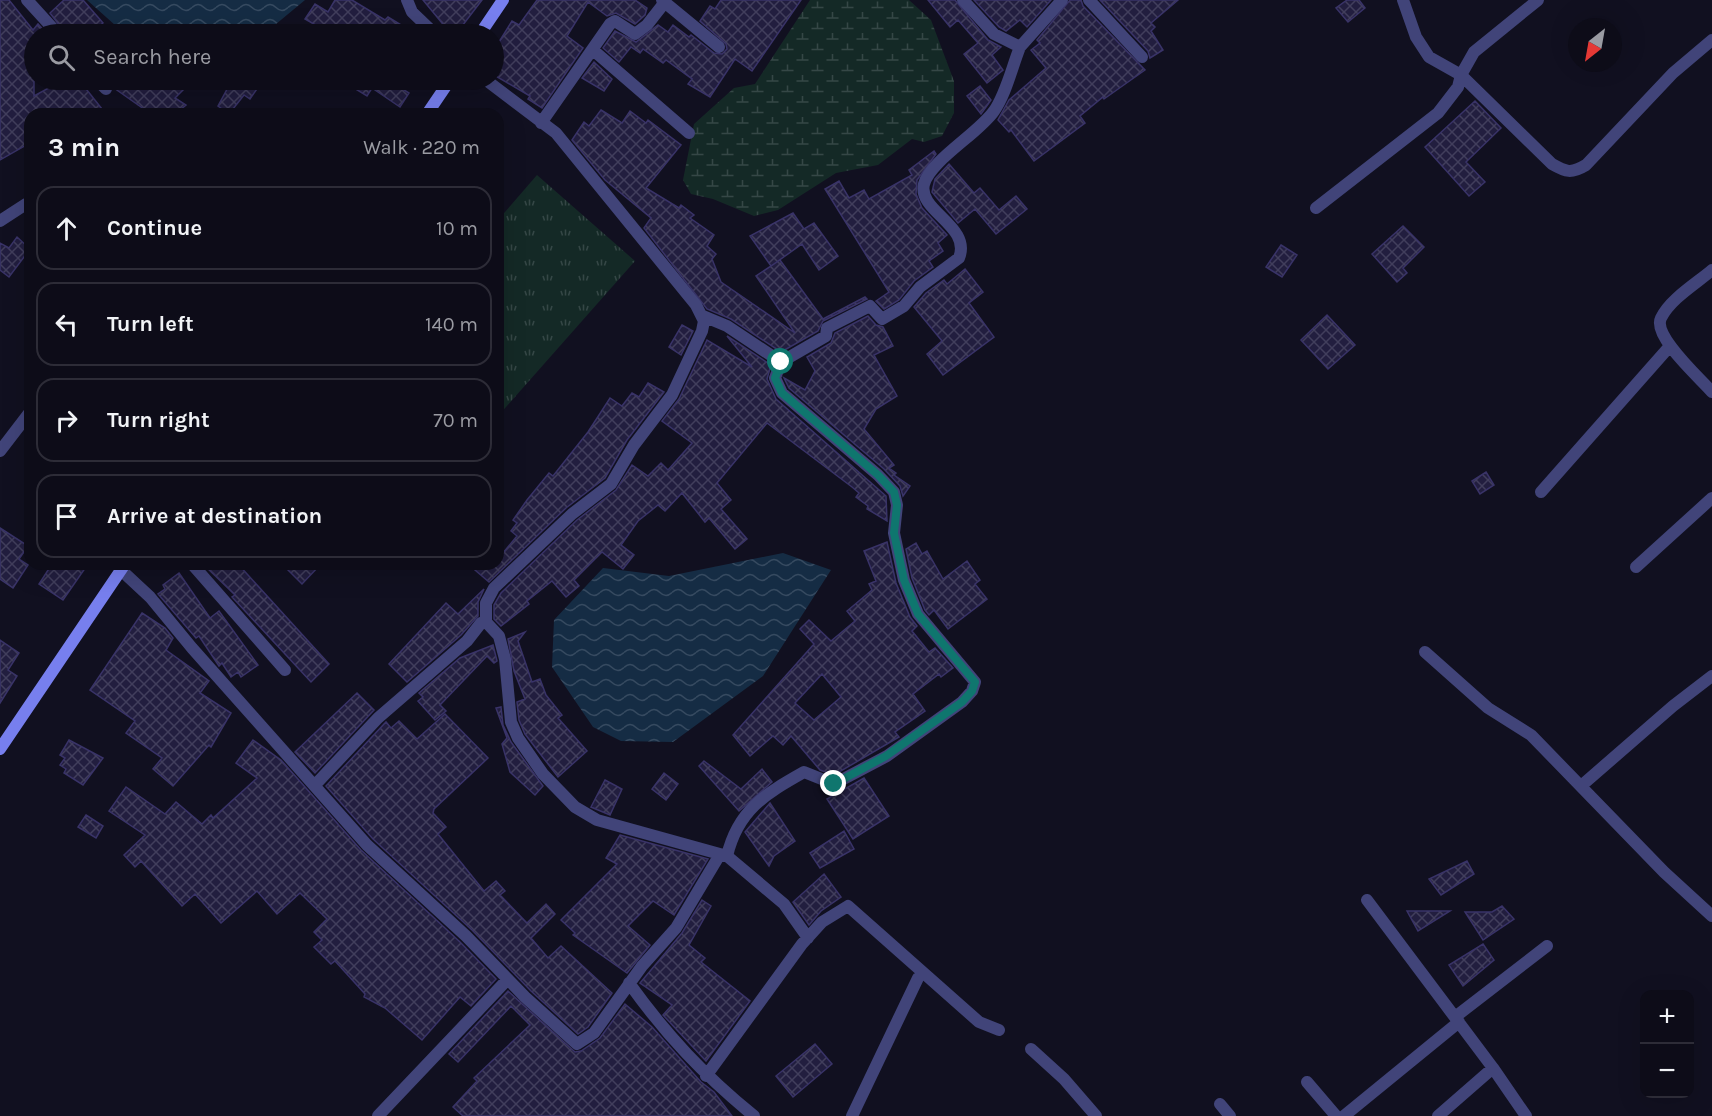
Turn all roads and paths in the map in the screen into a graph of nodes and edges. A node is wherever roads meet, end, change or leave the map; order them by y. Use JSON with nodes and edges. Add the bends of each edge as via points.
{"nodes":[{"id":1,"x":27,"y":0,"type":"edge"},
{"id":2,"x":407,"y":0,"type":"edge"},
{"id":3,"x":503,"y":0,"type":"edge"},
{"id":4,"x":963,"y":0,"type":"edge"},
{"id":5,"x":1062,"y":0,"type":"edge"},
{"id":6,"x":1089,"y":0,"type":"edge"},
{"id":7,"x":1403,"y":0,"type":"edge"},
{"id":8,"x":1538,"y":0,"type":"edge"},
{"id":9,"x":663,"y":1,"type":"edge"},
{"id":10,"x":49,"y":24,"type":"edge"},
{"id":11,"x":425,"y":24,"type":"edge"},
{"id":12,"x":487,"y":24,"type":"edge"},
{"id":13,"x":1712,"y":40,"type":"edge"},
{"id":14,"x":720,"y":47,"type":"dead end"},
{"id":15,"x":1020,"y":47,"type":"junction"},
{"id":16,"x":593,"y":50,"type":"junction"},
{"id":17,"x":1142,"y":57,"type":"dead end"},
{"id":18,"x":1461,"y":75,"type":"junction"},
{"id":19,"x":443,"y":90,"type":"edge"},
{"id":20,"x":499,"y":90,"type":"edge"},
{"id":21,"x":431,"y":108,"type":"edge"},
{"id":22,"x":541,"y":123,"type":"junction"},
{"id":23,"x":689,"y":133,"type":"dead end"},
{"id":24,"x":24,"y":205,"type":"edge"},
{"id":25,"x":1316,"y":208,"type":"dead end"},
{"id":26,"x":0,"y":221,"type":"edge"},
{"id":27,"x":1712,"y":270,"type":"edge"},
{"id":28,"x":702,"y":316,"type":"junction"},
{"id":29,"x":1670,"y":346,"type":"junction"},
{"id":30,"x":781,"y":362,"type":"junction"},
{"id":31,"x":1712,"y":392,"type":"edge"},
{"id":32,"x":24,"y":420,"type":"edge"},
{"id":33,"x":0,"y":451,"type":"edge"},
{"id":34,"x":1541,"y":492,"type":"dead end"},
{"id":35,"x":1712,"y":498,"type":"edge"},
{"id":36,"x":1636,"y":567,"type":"dead end"},
{"id":37,"x":121,"y":570,"type":"edge"},
{"id":38,"x":126,"y":570,"type":"edge"},
{"id":39,"x":197,"y":570,"type":"edge"},
{"id":40,"x":486,"y":622,"type":"junction"},
{"id":41,"x":1425,"y":652,"type":"dead end"},
{"id":42,"x":285,"y":670,"type":"dead end"},
{"id":43,"x":1712,"y":676,"type":"edge"},
{"id":44,"x":0,"y":748,"type":"edge"},
{"id":45,"x":315,"y":785,"type":"junction"},
{"id":46,"x":1581,"y":786,"type":"junction"},
{"id":47,"x":728,"y":856,"type":"junction"},
{"id":48,"x":1367,"y":900,"type":"dead end"},
{"id":49,"x":1712,"y":915,"type":"edge"},
{"id":50,"x":808,"y":938,"type":"junction"},
{"id":51,"x":1547,"y":946,"type":"dead end"},
{"id":52,"x":918,"y":978,"type":"dead end"},
{"id":53,"x":508,"y":979,"type":"junction"},
{"id":54,"x":629,"y":983,"type":"junction"},
{"id":55,"x":1457,"y":1019,"type":"junction"},
{"id":56,"x":999,"y":1030,"type":"dead end"},
{"id":57,"x":1031,"y":1049,"type":"dead end"},
{"id":58,"x":1494,"y":1068,"type":"junction"},
{"id":59,"x":706,"y":1076,"type":"junction"},
{"id":60,"x":1307,"y":1082,"type":"dead end"},
{"id":61,"x":1220,"y":1104,"type":"dead end"},
{"id":62,"x":378,"y":1116,"type":"edge"},
{"id":63,"x":754,"y":1116,"type":"edge"},
{"id":64,"x":852,"y":1116,"type":"edge"},
{"id":65,"x":1096,"y":1116,"type":"edge"},
{"id":66,"x":1230,"y":1116,"type":"edge"},
{"id":67,"x":1336,"y":1116,"type":"edge"},
{"id":68,"x":1344,"y":1116,"type":"edge"},
{"id":69,"x":1438,"y":1116,"type":"edge"},
{"id":70,"x":1526,"y":1116,"type":"edge"}],
"edges":[{"from":1,"to":10,"type":"street"},
{"from":2,"to":11,"type":"street","via":[[412,12]]},
{"from":3,"to":12,"type":"main road"},
{"from":4,"to":15,"type":"street","via":[[994,34]]},
{"from":5,"to":15,"type":"street"},
{"from":6,"to":17,"type":"street"},
{"from":7,"to":18,"type":"street","via":[[1422,49]]},
{"from":8,"to":18,"type":"street","via":[[1481,45]]},
{"from":9,"to":14,"type":"street"},
{"from":9,"to":16,"type":"street","via":[[647,25],[635,34],[615,21],[610,24]]},
{"from":13,"to":18,"type":"street","via":[[1673,73],[1598,153],[1567,173],[1552,164]]},
{"from":15,"to":30,"type":"street","via":[[994,111],[934,169],[924,186],[924,196],[961,242],[959,258],[920,287],[904,306],[882,319],[870,306],[827,328],[826,336]]},
{"from":16,"to":22,"type":"street"},
{"from":16,"to":23,"type":"street"},
{"from":18,"to":25,"type":"street","via":[[1458,87],[1438,113]]},
{"from":19,"to":21,"type":"main road"},
{"from":20,"to":22,"type":"street"},
{"from":22,"to":28,"type":"street","via":[[556,133]]},
{"from":24,"to":26,"type":"street"},
{"from":27,"to":29,"type":"street","via":[[1659,319],[1659,329]]},
{"from":28,"to":30,"type":"street","via":[[727,326]]},
{"from":28,"to":40,"type":"street","via":[[702,331],[672,395],[634,445],[611,484],[572,514],[494,588],[486,603]]},
{"from":29,"to":31,"type":"street"},
{"from":29,"to":34,"type":"street"},
{"from":30,"to":47,"type":"street","via":[[775,378],[782,393],[894,492],[894,533],[904,580],[918,614],[975,682],[962,702],[886,756],[834,784],[804,772],[774,789],[743,817],[732,834]]},
{"from":32,"to":33,"type":"street"},
{"from":35,"to":36,"type":"street"},
{"from":37,"to":44,"type":"main road"},
{"from":38,"to":45,"type":"street"},
{"from":39,"to":42,"type":"street"},
{"from":40,"to":45,"type":"street","via":[[378,718]]},
{"from":40,"to":47,"type":"street","via":[[500,636],[506,659],[511,722],[518,738],[543,774],[575,807],[597,820]]},
{"from":41,"to":46,"type":"street","via":[[1488,708],[1531,735]]},
{"from":43,"to":46,"type":"street"},
{"from":45,"to":53,"type":"street","via":[[367,845]]},
{"from":46,"to":49,"type":"street","via":[[1664,872]]},
{"from":47,"to":50,"type":"street","via":[[784,904]]},
{"from":47,"to":54,"type":"street","via":[[719,856],[675,928]]},
{"from":48,"to":55,"type":"street"},
{"from":50,"to":56,"type":"street","via":[[822,922],[848,906],[980,1022]]},
{"from":50,"to":59,"type":"street"},
{"from":51,"to":55,"type":"street"},
{"from":52,"to":64,"type":"street"},
{"from":53,"to":54,"type":"street","via":[[577,1044],[594,1033]]},
{"from":53,"to":62,"type":"street"},
{"from":54,"to":59,"type":"street"},
{"from":55,"to":58,"type":"street"},
{"from":55,"to":68,"type":"street"},
{"from":57,"to":65,"type":"street","via":[[1064,1078]]},
{"from":58,"to":69,"type":"street"},
{"from":58,"to":70,"type":"street"},
{"from":59,"to":63,"type":"street"},
{"from":60,"to":67,"type":"street"},
{"from":61,"to":66,"type":"street"}]}
